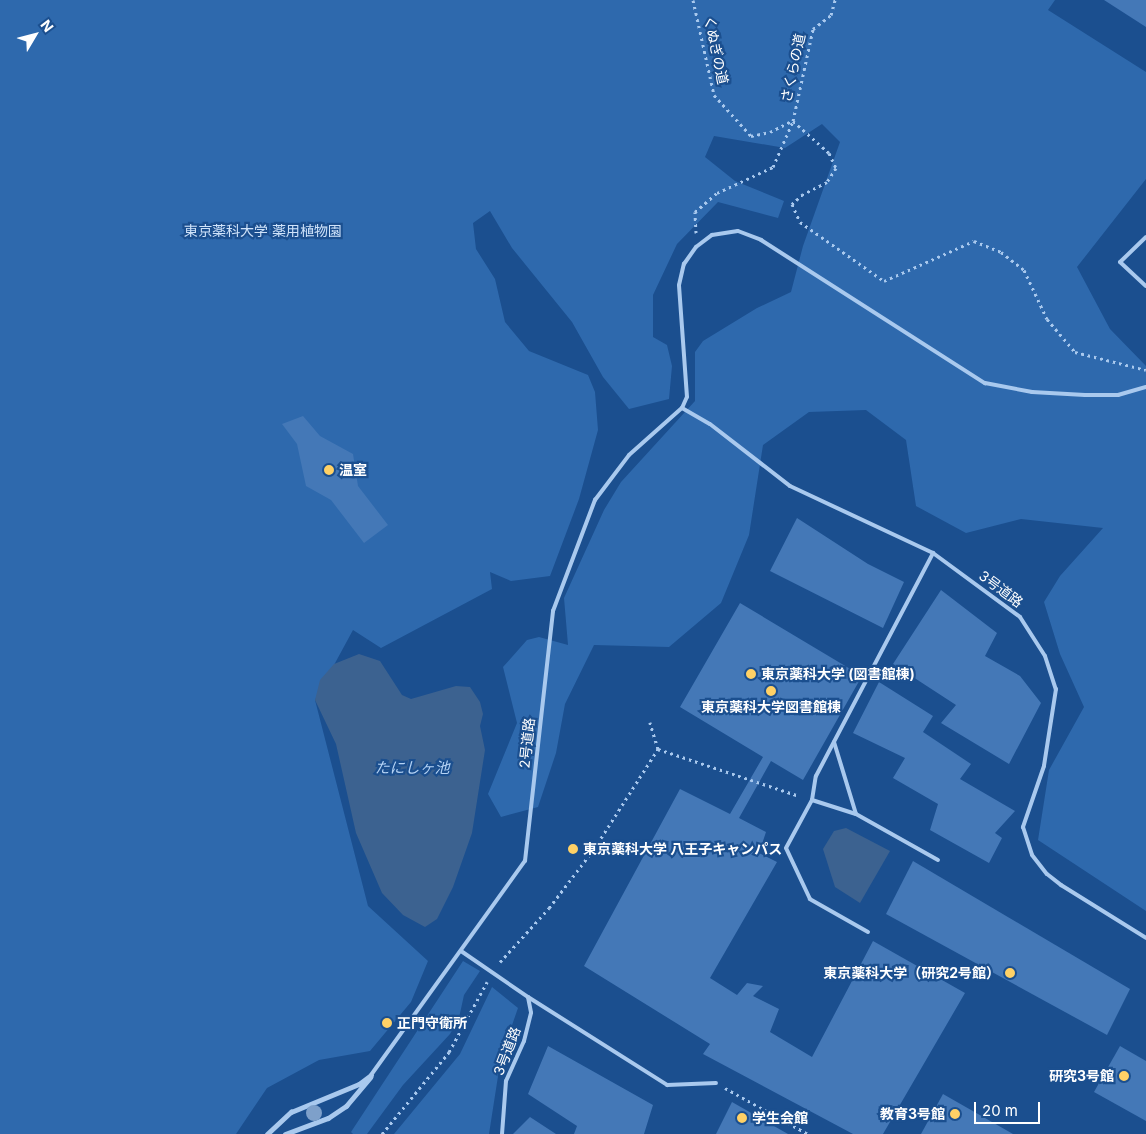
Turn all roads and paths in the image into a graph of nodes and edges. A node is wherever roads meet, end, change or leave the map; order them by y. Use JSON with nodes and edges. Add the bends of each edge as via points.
{"nodes":[{"id":1,"x":694,"y":0,"type":"edge"},
{"id":2,"x":835,"y":0,"type":"edge"},
{"id":3,"x":793,"y":121,"type":"junction"},
{"id":4,"x":1146,"y":237,"type":"edge"},
{"id":5,"x":696,"y":247,"type":"junction"},
{"id":6,"x":1146,"y":286,"type":"edge"},
{"id":7,"x":1146,"y":370,"type":"edge"},
{"id":8,"x":1146,"y":387,"type":"edge"},
{"id":9,"x":682,"y":408,"type":"junction"},
{"id":10,"x":933,"y":554,"type":"junction"},
{"id":11,"x":650,"y":722,"type":"dead end"},
{"id":12,"x":834,"y":742,"type":"junction"},
{"id":13,"x":658,"y":749,"type":"junction"},
{"id":14,"x":812,"y":800,"type":"junction"},
{"id":15,"x":856,"y":814,"type":"junction"},
{"id":16,"x":938,"y":860,"type":"dead end"},
{"id":17,"x":868,"y":932,"type":"dead end"},
{"id":18,"x":1146,"y":938,"type":"edge"},
{"id":19,"x":461,"y":951,"type":"junction"},
{"id":20,"x":492,"y":973,"type":"junction"},
{"id":21,"x":528,"y":996,"type":"junction"},
{"id":22,"x":371,"y":1074,"type":"junction"},
{"id":23,"x":716,"y":1083,"type":"joint"},
{"id":24,"x":267,"y":1134,"type":"edge"},
{"id":25,"x":285,"y":1134,"type":"edge"},
{"id":26,"x":382,"y":1134,"type":"edge"},
{"id":27,"x":502,"y":1134,"type":"edge"},
{"id":28,"x":808,"y":1134,"type":"edge"}],
"edges":[{"from":1,"to":3,"type":"path","name":"くぬぎの道","via":[[714,95],[751,136],[770,132]]},
{"from":2,"to":3,"type":"path","name":"さくらの道","via":[[831,15],[813,29]]},
{"from":3,"to":5,"type":"path","name":"さくらの道","via":[[773,167],[718,194],[695,212]]},
{"from":3,"to":7,"type":"path","via":[[829,153],[836,168],[827,182],[803,194],[792,204],[800,222],[884,280],[974,241],[1002,252],[1024,270],[1047,319],[1075,352]]},
{"from":4,"to":6,"type":"lane","via":[[1120,262]]},
{"from":5,"to":8,"type":"lane","via":[[712,235],[738,232],[761,240],[985,383],[1032,392],[1085,395],[1118,395]]},
{"from":5,"to":9,"type":"lane","via":[[684,264],[679,285],[688,383]]},
{"from":9,"to":10,"type":"lane","name":"3号道路","via":[[710,424],[790,486]]},
{"from":9,"to":19,"type":"lane","name":"2号道路","via":[[629,455],[607,482],[587,517],[576,555],[553,611],[525,861]]},
{"from":10,"to":12,"type":"lane"},
{"from":10,"to":18,"type":"lane","name":"3号道路","via":[[1020,617],[1045,656],[1056,689],[1044,766],[1023,826],[1032,855],[1046,874],[1061,885]]},
{"from":11,"to":13,"type":"path"},
{"from":12,"to":14,"type":"lane","via":[[816,776]]},
{"from":12,"to":15,"type":"lane"},
{"from":13,"to":14,"type":"path"},
{"from":13,"to":20,"type":"path","via":[[594,849],[549,908],[513,944]]},
{"from":14,"to":15,"type":"lane"},
{"from":14,"to":17,"type":"lane","via":[[786,848],[810,899]]},
{"from":15,"to":16,"type":"lane"},
{"from":19,"to":20,"type":"lane"},
{"from":19,"to":22,"type":"lane","name":"2号道路"},
{"from":20,"to":21,"type":"lane"},
{"from":20,"to":26,"type":"path","via":[[450,1052]]},
{"from":21,"to":23,"type":"lane","via":[[666,1085]]},
{"from":21,"to":27,"type":"lane","name":"3号道路","via":[[531,1013],[524,1040],[506,1081]]},
{"from":22,"to":24,"type":"street","via":[[359,1084],[292,1112]]},
{"from":22,"to":25,"type":"street","via":[[346,1106],[328,1118]]},
{"from":23,"to":28,"type":"path"}]}
